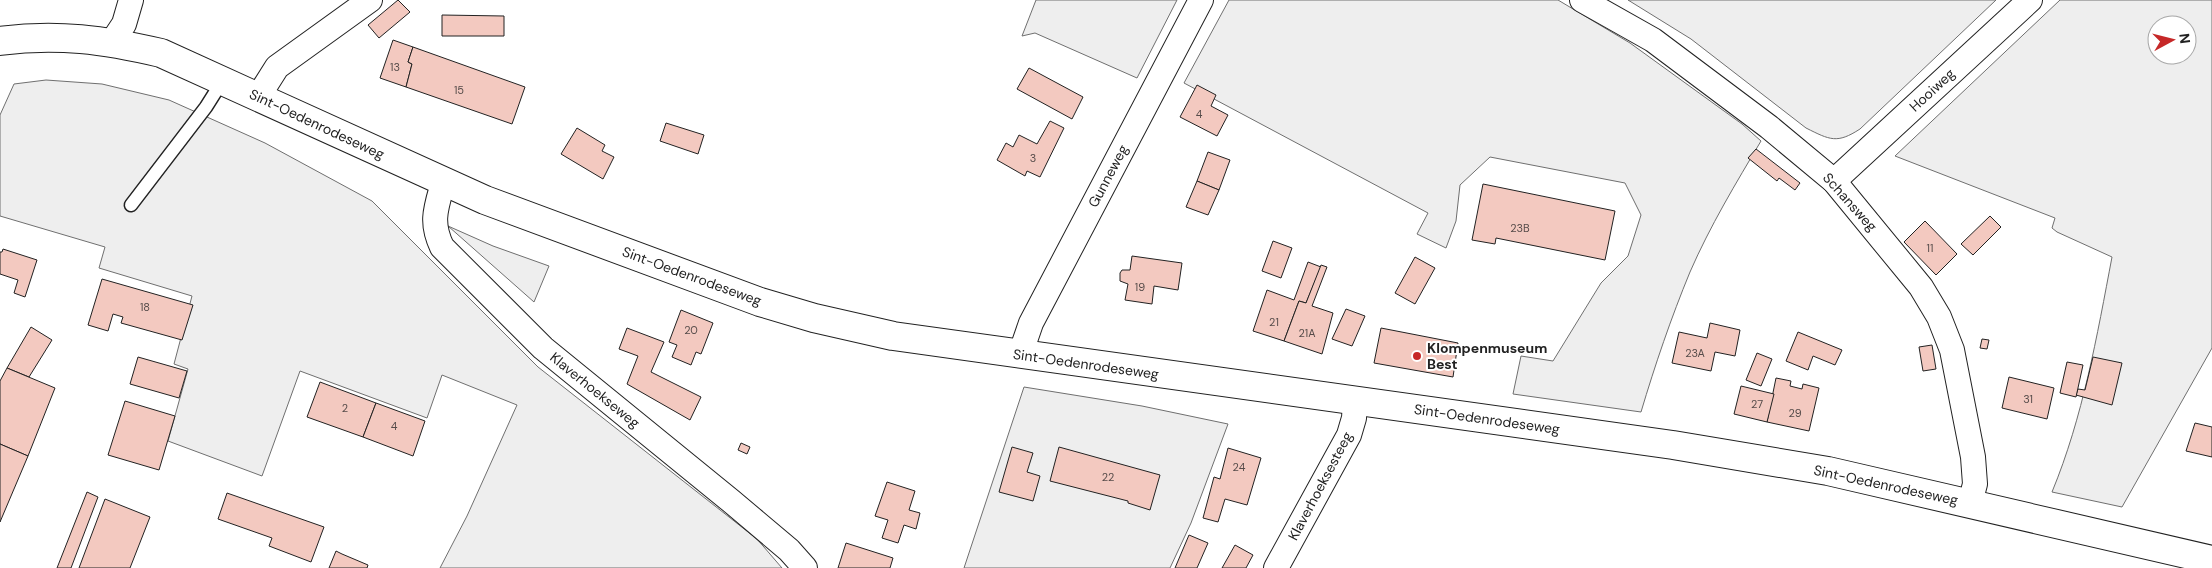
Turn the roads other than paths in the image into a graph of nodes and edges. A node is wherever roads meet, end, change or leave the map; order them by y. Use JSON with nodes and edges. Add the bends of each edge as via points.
{"nodes":[{"id":1,"x":131,"y":0,"type":"edge"},
{"id":2,"x":370,"y":0,"type":"edge"},
{"id":3,"x":1201,"y":0,"type":"edge"},
{"id":4,"x":1582,"y":0,"type":"edge"},
{"id":5,"x":2030,"y":0,"type":"edge"},
{"id":6,"x":0,"y":41,"type":"edge"},
{"id":7,"x":112,"y":42,"type":"junction"},
{"id":8,"x":223,"y":80,"type":"junction"},
{"id":9,"x":258,"y":97,"type":"junction"},
{"id":10,"x":1834,"y":181,"type":"junction"},
{"id":11,"x":443,"y":183,"type":"junction"},
{"id":12,"x":131,"y":205,"type":"dead end"},
{"id":13,"x":1020,"y":355,"type":"junction"},
{"id":14,"x":1356,"y":402,"type":"junction"},
{"id":15,"x":1970,"y":503,"type":"junction"},
{"id":16,"x":2212,"y":560,"type":"edge"},
{"id":17,"x":805,"y":568,"type":"edge"},
{"id":18,"x":1276,"y":568,"type":"edge"}],
"edges":[{"from":1,"to":7,"type":"street","via":[[124,24]]},
{"from":2,"to":9,"type":"street","via":[[277,67]]},
{"from":3,"to":13,"type":"street","name":"Gunneweg","via":[[1031,323]]},
{"from":4,"to":10,"type":"street","name":"Schansweg","via":[[1653,40],[1769,127]]},
{"from":5,"to":10,"type":"street","name":"Hooiweg"},
{"from":6,"to":7,"type":"street","name":"Sint-Oedenrodeseweg","via":[[74,37]]},
{"from":7,"to":8,"type":"street","name":"Sint-Oedenrodeseweg","via":[[161,52]]},
{"from":8,"to":9,"type":"street","name":"Sint-Oedenrodeseweg"},
{"from":8,"to":12,"type":"lane"},
{"from":9,"to":11,"type":"street","name":"Sint-Oedenrodeseweg"},
{"from":10,"to":15,"type":"street","name":"Schansweg","via":[[1921,287],[1939,317],[1952,350],[1974,457]]},
{"from":11,"to":13,"type":"street","name":"Sint-Oedenrodeseweg","via":[[760,302],[893,336]]},
{"from":11,"to":17,"type":"street","name":"Klaverhoekseweg","via":[[434,214],[435,232],[442,247],[543,348],[731,501],[789,550]]},
{"from":13,"to":14,"type":"street","name":"Sint-Oedenrodeseweg"},
{"from":14,"to":15,"type":"street","name":"Sint-Oedenrodeseweg","via":[[1673,445],[1828,471]]},
{"from":14,"to":18,"type":"street","name":"Klaverhoeksesteeg","via":[[1349,435]]},
{"from":15,"to":16,"type":"street","name":"Sint-Oedenrodeseweg"}]}
